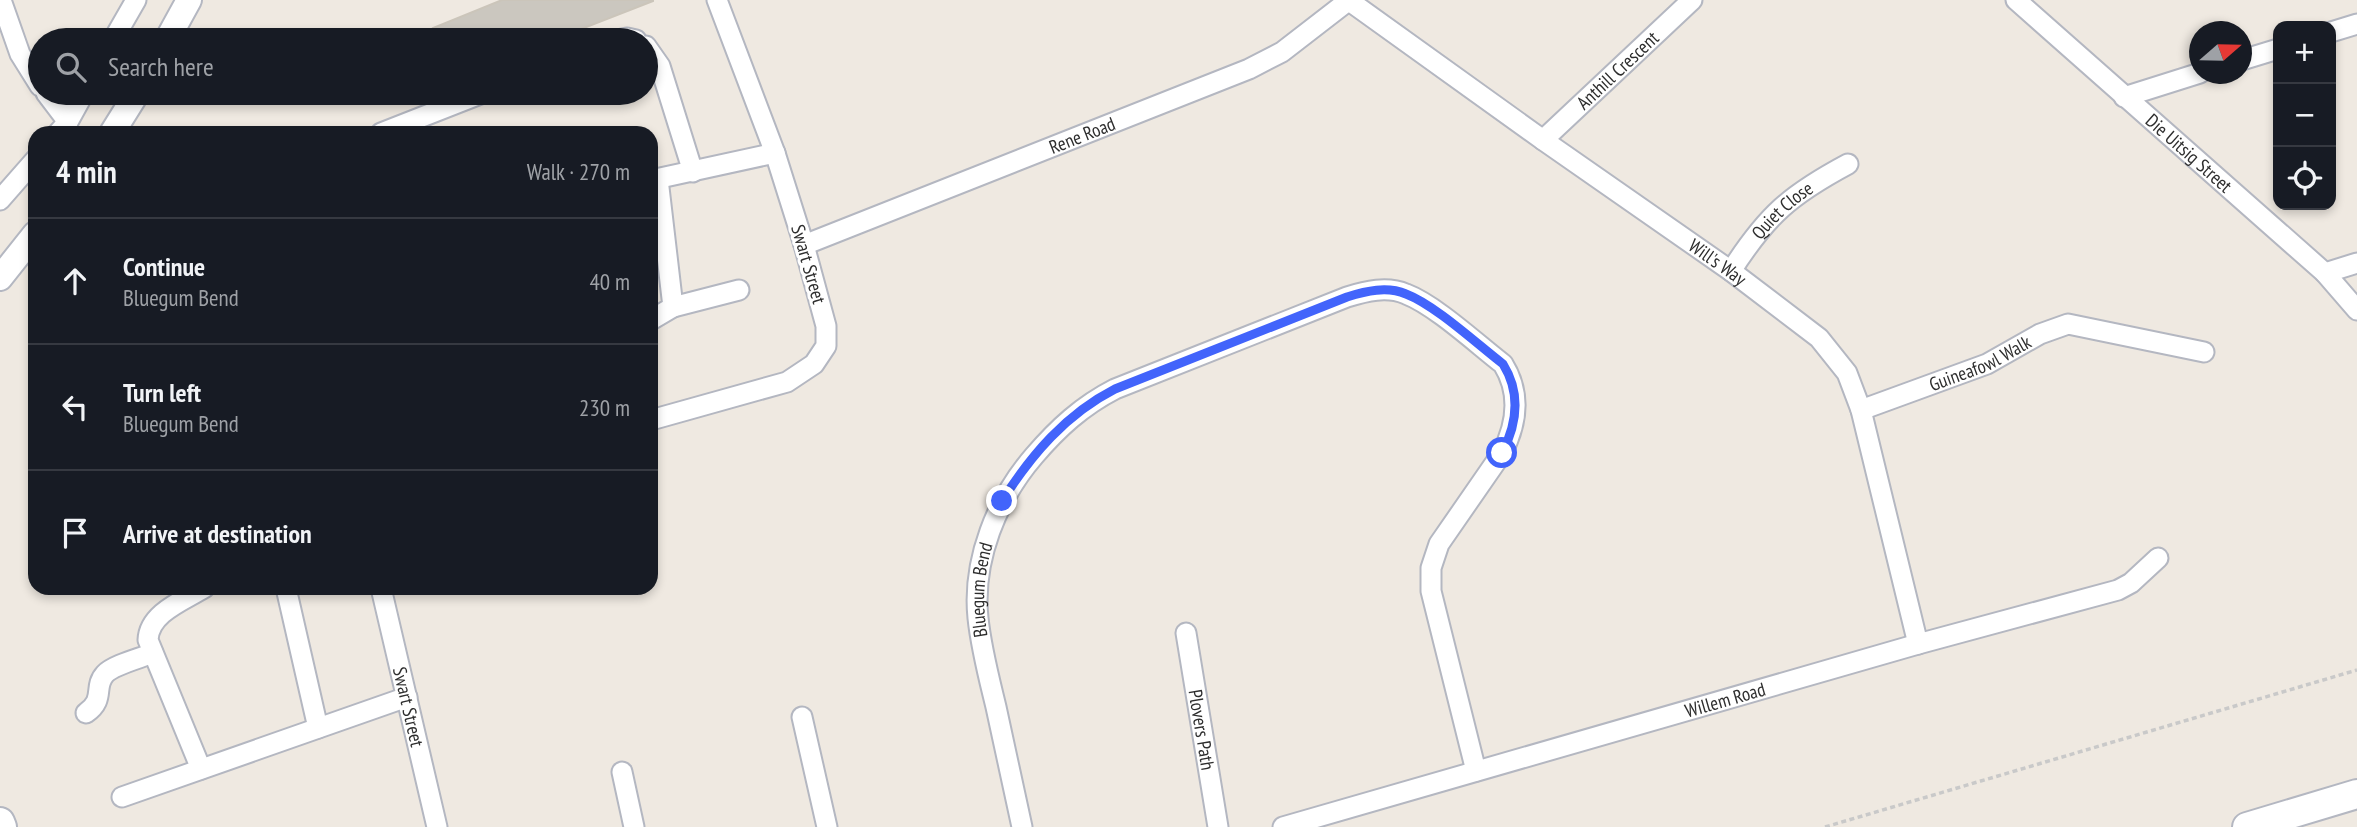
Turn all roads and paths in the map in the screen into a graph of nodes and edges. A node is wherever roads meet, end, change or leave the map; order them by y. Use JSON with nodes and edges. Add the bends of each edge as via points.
{"nodes":[{"id":1,"x":1,"y":0,"type":"edge"},
{"id":2,"x":136,"y":0,"type":"edge"},
{"id":3,"x":189,"y":0,"type":"edge"},
{"id":4,"x":717,"y":0,"type":"edge"},
{"id":5,"x":1348,"y":0,"type":"edge"},
{"id":6,"x":1692,"y":0,"type":"edge"},
{"id":7,"x":2016,"y":0,"type":"edge"},
{"id":8,"x":2357,"y":24,"type":"edge"},
{"id":9,"x":120,"y":28,"type":"edge"},
{"id":10,"x":174,"y":28,"type":"edge"},
{"id":11,"x":2336,"y":30,"type":"edge"},
{"id":12,"x":2273,"y":50,"type":"edge"},
{"id":13,"x":2252,"y":57,"type":"edge"},
{"id":14,"x":658,"y":63,"type":"edge"},
{"id":15,"x":28,"y":67,"type":"edge"},
{"id":16,"x":2189,"y":76,"type":"edge"},
{"id":17,"x":2124,"y":97,"type":"junction"},
{"id":18,"x":52,"y":105,"type":"edge"},
{"id":19,"x":77,"y":105,"type":"edge"},
{"id":20,"x":130,"y":105,"type":"edge"},
{"id":21,"x":452,"y":105,"type":"edge"},
{"id":22,"x":62,"y":126,"type":"edge"},
{"id":23,"x":64,"y":126,"type":"edge"},
{"id":24,"x":116,"y":126,"type":"edge"},
{"id":25,"x":399,"y":126,"type":"edge"},
{"id":26,"x":1543,"y":141,"type":"junction"},
{"id":27,"x":775,"y":153,"type":"junction"},
{"id":28,"x":1848,"y":164,"type":"dead end"},
{"id":29,"x":28,"y":168,"type":"edge"},
{"id":30,"x":692,"y":172,"type":"junction"},
{"id":31,"x":658,"y":178,"type":"edge"},
{"id":32,"x":0,"y":200,"type":"edge"},
{"id":33,"x":658,"y":206,"type":"edge"},
{"id":34,"x":28,"y":243,"type":"edge"},
{"id":35,"x":804,"y":245,"type":"junction"},
{"id":36,"x":2357,"y":263,"type":"edge"},
{"id":37,"x":1731,"y":271,"type":"junction"},
{"id":38,"x":2325,"y":273,"type":"junction"},
{"id":39,"x":0,"y":278,"type":"edge"},
{"id":40,"x":739,"y":290,"type":"dead end"},
{"id":41,"x":673,"y":307,"type":"junction"},
{"id":42,"x":2357,"y":310,"type":"edge"},
{"id":43,"x":658,"y":316,"type":"edge"},
{"id":44,"x":2204,"y":352,"type":"dead end"},
{"id":45,"x":1861,"y":410,"type":"junction"},
{"id":46,"x":658,"y":418,"type":"edge"},
{"id":47,"x":2158,"y":558,"type":"dead end"},
{"id":48,"x":193,"y":595,"type":"edge"},
{"id":49,"x":288,"y":595,"type":"edge"},
{"id":50,"x":384,"y":595,"type":"edge"},
{"id":51,"x":1186,"y":632,"type":"dead end"},
{"id":52,"x":1918,"y":645,"type":"junction"},
{"id":53,"x":153,"y":653,"type":"junction"},
{"id":54,"x":2357,"y":670,"type":"edge"},
{"id":55,"x":407,"y":697,"type":"junction"},
{"id":56,"x":86,"y":713,"type":"dead end"},
{"id":57,"x":802,"y":717,"type":"dead end"},
{"id":58,"x":318,"y":728,"type":"junction"},
{"id":59,"x":201,"y":769,"type":"junction"},
{"id":60,"x":1476,"y":771,"type":"junction"},
{"id":61,"x":622,"y":772,"type":"dead end"},
{"id":62,"x":2357,"y":794,"type":"edge"},
{"id":63,"x":122,"y":797,"type":"dead end"},
{"id":64,"x":437,"y":827,"type":"edge"},
{"id":65,"x":634,"y":827,"type":"edge"},
{"id":66,"x":828,"y":827,"type":"edge"},
{"id":67,"x":1023,"y":827,"type":"edge"},
{"id":68,"x":1218,"y":827,"type":"edge"},
{"id":69,"x":1283,"y":827,"type":"edge"},
{"id":70,"x":1825,"y":827,"type":"edge"},
{"id":71,"x":2247,"y":827,"type":"edge"}],
"edges":[{"from":1,"to":15,"type":"street"},
{"from":2,"to":9,"type":"street"},
{"from":3,"to":10,"type":"street"},
{"from":4,"to":27,"type":"street","name":"Swart Street"},
{"from":5,"to":26,"type":"street","name":"Will's Way"},
{"from":5,"to":35,"type":"street","name":"Rene Road","via":[[1282,52],[1249,69]]},
{"from":6,"to":26,"type":"street","name":"Anthill Crescent"},
{"from":7,"to":17,"type":"street","name":"Die Uitsig Street"},
{"from":8,"to":11,"type":"street"},
{"from":12,"to":13,"type":"street"},
{"from":14,"to":30,"type":"street"},
{"from":16,"to":17,"type":"street"},
{"from":17,"to":38,"type":"street","name":"Die Uitsig Street"},
{"from":18,"to":22,"type":"street"},
{"from":19,"to":23,"type":"street"},
{"from":20,"to":24,"type":"street"},
{"from":21,"to":25,"type":"street"},
{"from":26,"to":37,"type":"street","name":"Will's Way"},
{"from":27,"to":30,"type":"street"},
{"from":27,"to":35,"type":"street","name":"Swart Street"},
{"from":28,"to":37,"type":"street","name":"Quiet Close","via":[[1783,205]]},
{"from":29,"to":32,"type":"street"},
{"from":30,"to":31,"type":"street"},
{"from":33,"to":41,"type":"street"},
{"from":34,"to":39,"type":"street"},
{"from":35,"to":46,"type":"street","name":"Swart Street","via":[[826,327],[826,346],[819,358],[787,382]]},
{"from":36,"to":38,"type":"street"},
{"from":37,"to":45,"type":"street","name":"Will's Way","via":[[1819,338],[1847,373]]},
{"from":38,"to":42,"type":"street","name":"Die Uitsig Street"},
{"from":40,"to":41,"type":"street"},
{"from":41,"to":43,"type":"street"},
{"from":44,"to":45,"type":"street","name":"Guineafowl Walk","via":[[2062,325],[1987,365]]},
{"from":45,"to":52,"type":"street","name":"Will's Way"},
{"from":47,"to":52,"type":"street","name":"Willem Road","via":[[2118,590]]},
{"from":48,"to":53,"type":"street","via":[[155,619],[148,631]]},
{"from":49,"to":58,"type":"street"},
{"from":50,"to":55,"type":"street","name":"Swart Street"},
{"from":51,"to":68,"type":"street","name":"Plovers Path"},
{"from":52,"to":60,"type":"street","name":"Willem Road"},
{"from":53,"to":56,"type":"street","via":[[108,670],[102,677],[100,698]]},
{"from":53,"to":59,"type":"street"},
{"from":54,"to":70,"type":"path"},
{"from":55,"to":58,"type":"street"},
{"from":55,"to":64,"type":"street","name":"Swart Street"},
{"from":57,"to":66,"type":"street"},
{"from":58,"to":59,"type":"street"},
{"from":59,"to":63,"type":"street"},
{"from":60,"to":67,"type":"street","name":"Bluegum Bend","via":[[1431,591],[1431,568],[1439,544],[1510,438],[1515,395],[1503,364],[1425,304],[1405,293],[1370,290],[1115,389],[1074,414],[1020,473],[991,524],[978,581],[977,616]]},
{"from":60,"to":69,"type":"street","name":"Willem Road"},
{"from":61,"to":65,"type":"street"},
{"from":62,"to":71,"type":"main road"}]}
